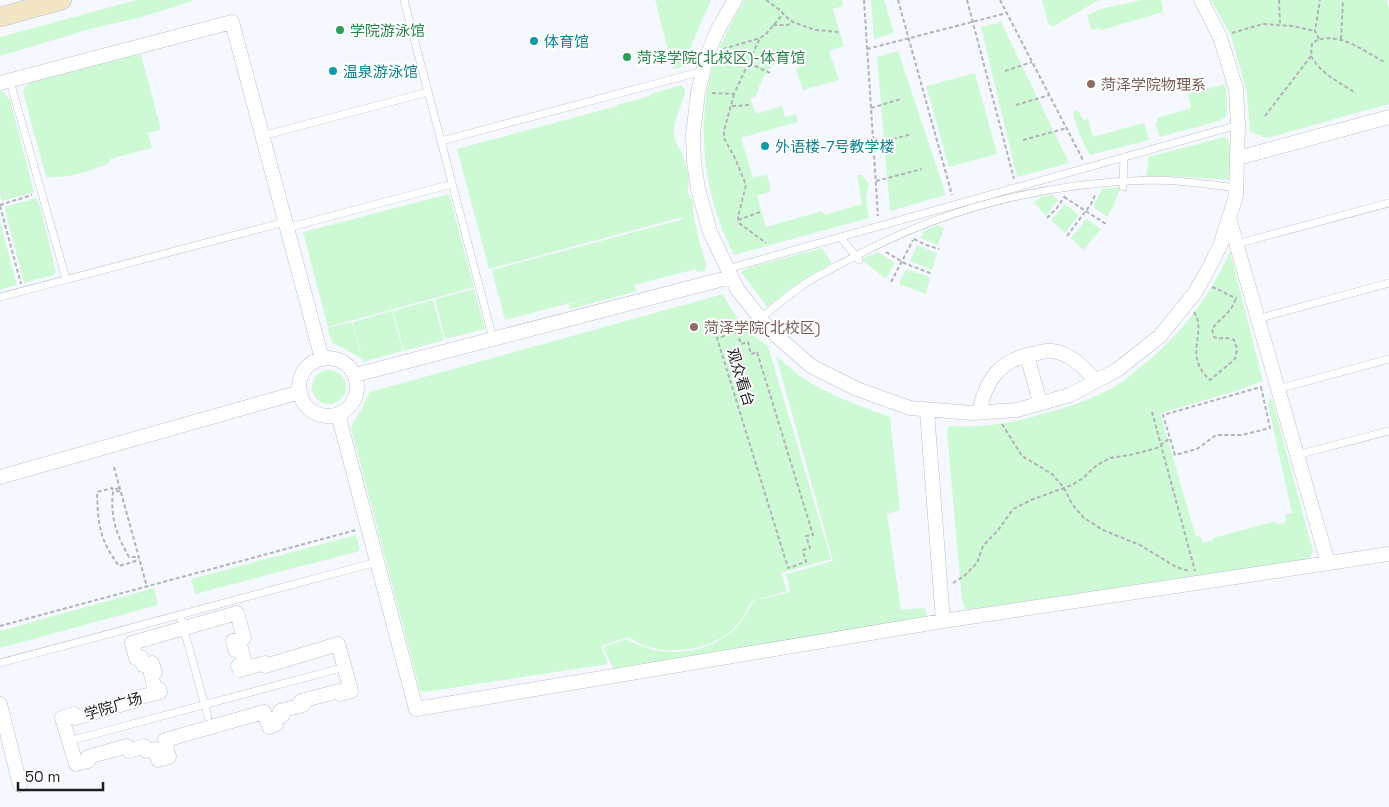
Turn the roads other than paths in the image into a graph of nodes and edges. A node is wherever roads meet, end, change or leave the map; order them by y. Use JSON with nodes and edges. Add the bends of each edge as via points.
{"nodes":[{"id":1,"x":62,"y":0,"type":"edge"},
{"id":2,"x":404,"y":0,"type":"edge"},
{"id":3,"x":735,"y":0,"type":"edge"},
{"id":4,"x":1201,"y":0,"type":"edge"},
{"id":5,"x":0,"y":17,"type":"edge"},
{"id":6,"x":703,"y":71,"type":"junction"},
{"id":7,"x":5,"y":82,"type":"edge"},
{"id":8,"x":428,"y":92,"type":"junction"},
{"id":9,"x":1389,"y":117,"type":"edge"},
{"id":10,"x":1238,"y":125,"type":"junction"},
{"id":11,"x":262,"y":136,"type":"junction"},
{"id":12,"x":441,"y":142,"type":"junction"},
{"id":13,"x":1124,"y":157,"type":"junction"},
{"id":14,"x":1238,"y":158,"type":"junction"},
{"id":15,"x":452,"y":184,"type":"junction"},
{"id":16,"x":1124,"y":185,"type":"junction"},
{"id":17,"x":1236,"y":188,"type":"junction"},
{"id":18,"x":1389,"y":203,"type":"edge"},
{"id":19,"x":1228,"y":218,"type":"junction"},
{"id":20,"x":286,"y":225,"type":"junction"},
{"id":21,"x":840,"y":237,"type":"junction"},
{"id":22,"x":1236,"y":244,"type":"junction"},
{"id":23,"x":857,"y":258,"type":"junction"},
{"id":24,"x":729,"y":273,"type":"junction"},
{"id":25,"x":66,"y":279,"type":"junction"},
{"id":26,"x":1389,"y":283,"type":"edge"},
{"id":27,"x":0,"y":297,"type":"edge"},
{"id":28,"x":761,"y":318,"type":"junction"},
{"id":29,"x":1258,"y":319,"type":"junction"},
{"id":30,"x":493,"y":339,"type":"junction"},
{"id":31,"x":1027,"y":355,"type":"junction"},
{"id":32,"x":322,"y":359,"type":"junction"},
{"id":33,"x":1389,"y":359,"type":"edge"},
{"id":34,"x":355,"y":375,"type":"junction"},
{"id":35,"x":1096,"y":381,"type":"junction"},
{"id":36,"x":1278,"y":389,"type":"junction"},
{"id":37,"x":300,"y":392,"type":"junction"},
{"id":38,"x":1040,"y":403,"type":"junction"},
{"id":39,"x":927,"y":410,"type":"junction"},
{"id":40,"x":979,"y":412,"type":"junction"},
{"id":41,"x":338,"y":414,"type":"junction"},
{"id":42,"x":1389,"y":431,"type":"edge"},
{"id":43,"x":1297,"y":455,"type":"junction"},
{"id":44,"x":0,"y":476,"type":"edge"},
{"id":45,"x":1389,"y":554,"type":"edge"},
{"id":46,"x":377,"y":562,"type":"junction"},
{"id":47,"x":1328,"y":563,"type":"junction"},
{"id":48,"x":943,"y":621,"type":"junction"},
{"id":49,"x":182,"y":622,"type":"junction"},
{"id":50,"x":0,"y":663,"type":"edge"},
{"id":51,"x":345,"y":667,"type":"junction"},
{"id":52,"x":0,"y":704,"type":"edge"},
{"id":53,"x":204,"y":705,"type":"junction"},
{"id":54,"x":208,"y":717,"type":"dead end"},
{"id":55,"x":69,"y":741,"type":"junction"},
{"id":56,"x":20,"y":785,"type":"dead end"}],
"edges":[{"from":1,"to":5,"type":"main road"},
{"from":2,"to":8,"type":"lane"},
{"from":3,"to":6,"type":"street","via":[[718,30]]},
{"from":4,"to":10,"type":"street","via":[[1220,37],[1236,89]]},
{"from":6,"to":12,"type":"lane"},
{"from":6,"to":24,"type":"street","via":[[693,135],[694,162],[710,232]]},
{"from":7,"to":11,"type":"street","via":[[232,22]]},
{"from":7,"to":25,"type":"lane","via":[[42,193]]},
{"from":8,"to":11,"type":"lane"},
{"from":8,"to":12,"type":"lane"},
{"from":9,"to":14,"type":"street"},
{"from":10,"to":13,"type":"lane"},
{"from":10,"to":14,"type":"street"},
{"from":11,"to":20,"type":"street"},
{"from":12,"to":15,"type":"lane"},
{"from":13,"to":16,"type":"lane"},
{"from":13,"to":21,"type":"lane"},
{"from":14,"to":17,"type":"street"},
{"from":15,"to":20,"type":"lane"},
{"from":15,"to":30,"type":"lane"},
{"from":16,"to":17,"type":"lane","via":[[1151,180]]},
{"from":16,"to":23,"type":"lane","via":[[1053,189],[979,206],[910,230],[878,244]]},
{"from":17,"to":19,"type":"street"},
{"from":18,"to":22,"type":"lane"},
{"from":19,"to":22,"type":"street"},
{"from":19,"to":35,"type":"street","via":[[1220,246],[1200,283],[1160,336],[1117,370]]},
{"from":20,"to":25,"type":"lane"},
{"from":20,"to":32,"type":"street"},
{"from":21,"to":23,"type":"lane"},
{"from":21,"to":24,"type":"lane"},
{"from":22,"to":29,"type":"street"},
{"from":23,"to":28,"type":"lane","via":[[806,283]]},
{"from":24,"to":28,"type":"street","via":[[737,289]]},
{"from":24,"to":30,"type":"street"},
{"from":25,"to":27,"type":"lane"},
{"from":26,"to":29,"type":"lane"},
{"from":28,"to":39,"type":"street","via":[[811,366],[857,389],[910,408]]},
{"from":29,"to":36,"type":"street"},
{"from":30,"to":34,"type":"street"},
{"from":31,"to":35,"type":"street","via":[[1052,351],[1072,358]]},
{"from":31,"to":38,"type":"street"},
{"from":31,"to":40,"type":"street","via":[[995,373],[982,398]]},
{"from":32,"to":34,"type":"street","via":[[338,359]]},
{"from":32,"to":37,"type":"street","via":[[305,370],[300,380]]},
{"from":33,"to":36,"type":"lane"},
{"from":34,"to":41,"type":"street","via":[[358,386],[355,398]]},
{"from":35,"to":38,"type":"street","via":[[1070,395]]},
{"from":36,"to":43,"type":"street"},
{"from":37,"to":41,"type":"street","via":[[310,409],[328,416]]},
{"from":37,"to":44,"type":"street"},
{"from":38,"to":40,"type":"street","via":[[1017,410]]},
{"from":39,"to":40,"type":"street"},
{"from":39,"to":48,"type":"street"},
{"from":41,"to":46,"type":"street"},
{"from":42,"to":43,"type":"lane"},
{"from":43,"to":47,"type":"street"},
{"from":45,"to":47,"type":"street"},
{"from":46,"to":48,"type":"street","via":[[416,709]]},
{"from":46,"to":49,"type":"lane"},
{"from":47,"to":48,"type":"street"},
{"from":49,"to":50,"type":"lane"},
{"from":49,"to":51,"type":"street","name":"学院广场","via":[[237,613],[244,638],[233,641],[235,650],[241,648],[245,664],[238,666],[240,670],[265,663],[265,666],[338,644]]},
{"from":49,"to":53,"type":"lane"},
{"from":49,"to":55,"type":"street","name":"学院广场","via":[[132,643],[136,658],[140,657],[143,665],[152,663],[155,690],[159,688],[160,692],[75,718],[74,714],[62,718]]},
{"from":51,"to":53,"type":"lane"},
{"from":51,"to":55,"type":"street","name":"学院广场","via":[[352,691],[340,694],[339,691],[302,701],[303,705],[280,712],[282,716],[275,718],[276,724],[269,726],[264,712],[165,740],[170,757],[158,760],[155,749],[146,752],[144,746],[129,751],[127,746],[76,764]]},
{"from":52,"to":56,"type":"street"},
{"from":53,"to":54,"type":"lane"},
{"from":53,"to":55,"type":"lane"}]}
